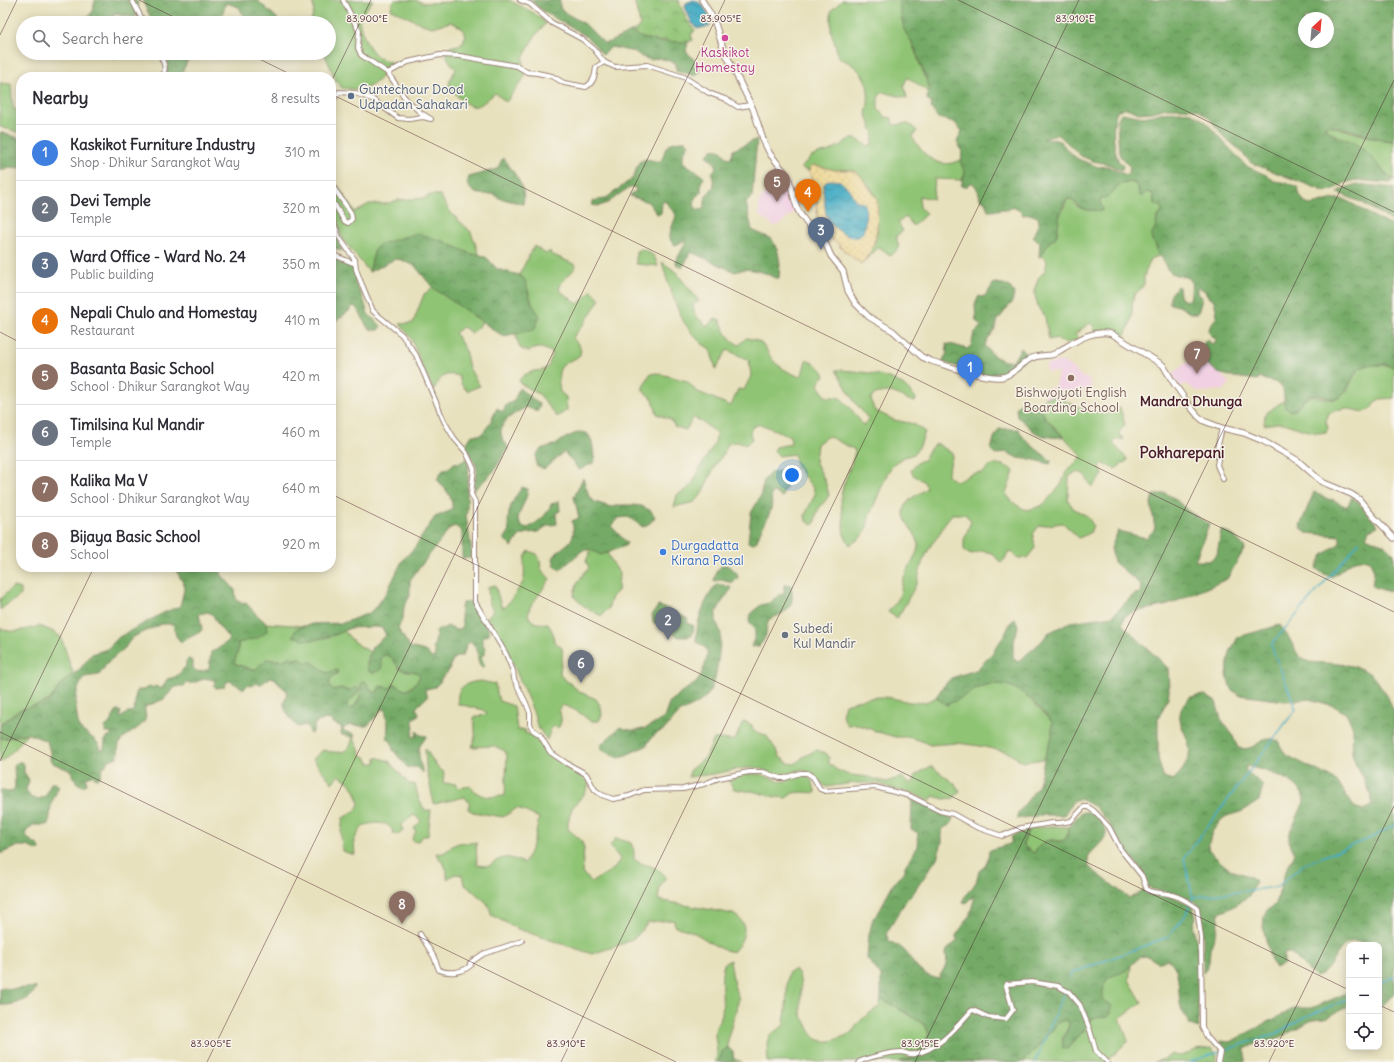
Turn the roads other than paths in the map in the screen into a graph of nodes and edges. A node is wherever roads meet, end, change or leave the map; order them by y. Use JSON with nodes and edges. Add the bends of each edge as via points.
{"nodes":[{"id":1,"x":132,"y":0,"type":"edge"},
{"id":2,"x":343,"y":0,"type":"edge"},
{"id":3,"x":520,"y":0,"type":"edge"},
{"id":4,"x":702,"y":0,"type":"edge"},
{"id":5,"x":140,"y":16,"type":"edge"},
{"id":6,"x":162,"y":60,"type":"edge"},
{"id":7,"x":604,"y":62,"type":"junction"},
{"id":8,"x":164,"y":72,"type":"edge"},
{"id":9,"x":388,"y":73,"type":"junction"},
{"id":10,"x":336,"y":96,"type":"edge"},
{"id":11,"x":750,"y":105,"type":"junction"},
{"id":12,"x":336,"y":191,"type":"edge"},
{"id":13,"x":336,"y":207,"type":"edge"},
{"id":14,"x":336,"y":229,"type":"edge"},
{"id":15,"x":336,"y":256,"type":"edge"},
{"id":16,"x":355,"y":260,"type":"junction"},
{"id":17,"x":1222,"y":428,"type":"junction"},
{"id":18,"x":1223,"y":479,"type":"dead end"},
{"id":19,"x":1394,"y":538,"type":"edge"},
{"id":20,"x":420,"y":934,"type":"dead end"},
{"id":21,"x":522,"y":941,"type":"dead end"},
{"id":22,"x":860,"y":1062,"type":"edge"},
{"id":23,"x":1106,"y":1062,"type":"edge"},
{"id":24,"x":1218,"y":1062,"type":"edge"}],
"edges":[{"from":1,"to":5,"type":"street"},
{"from":2,"to":9,"type":"street","via":[[359,31],[358,48],[361,56]]},
{"from":3,"to":7,"type":"street","via":[[530,4],[552,23],[582,39]]},
{"from":4,"to":11,"type":"street","via":[[714,20],[723,48]]},
{"from":6,"to":8,"type":"street"},
{"from":7,"to":9,"type":"street","via":[[596,67],[596,75],[592,83],[586,87],[564,84],[552,76],[527,72],[517,66],[460,56],[440,55],[408,62]]},
{"from":7,"to":11,"type":"street","via":[[615,67],[647,65],[684,77],[738,107]]},
{"from":9,"to":10,"type":"street","via":[[405,98],[431,119],[398,118],[372,99],[356,93],[339,92]]},
{"from":11,"to":17,"type":"street","via":[[770,154],[788,176],[800,214],[824,240],[831,256],[843,271],[848,291],[855,303],[869,317],[893,331],[922,357],[982,376],[1002,377],[1030,359],[1052,355],[1075,341],[1097,332],[1105,332],[1163,365],[1198,416]]},
{"from":12,"to":13,"type":"street","via":[[351,213],[352,219],[348,223],[344,221]]},
{"from":14,"to":16,"type":"street"},
{"from":15,"to":16,"type":"street","via":[[353,263]]},
{"from":16,"to":24,"type":"street","via":[[356,269],[373,311],[402,335],[416,355],[444,421],[466,452],[474,469],[471,494],[474,502],[475,602],[506,654],[514,679],[530,713],[530,724],[550,752],[586,774],[595,790],[613,799],[644,790],[683,789],[719,778],[763,772],[780,778],[807,773],[813,777],[820,789],[825,791],[875,787],[910,796],[976,827],[1002,836],[1021,828],[1071,821],[1084,807],[1091,808],[1109,827],[1121,850],[1142,876],[1147,890],[1174,895],[1197,908],[1201,938],[1202,1027],[1206,1037],[1220,1052]]},
{"from":17,"to":18,"type":"street","via":[[1217,449],[1217,465]]},
{"from":17,"to":19,"type":"street","via":[[1263,441],[1297,460],[1322,482],[1360,499]]},
{"from":20,"to":21,"type":"street","via":[[440,970],[449,973],[467,969],[470,963],[483,954]]},
{"from":22,"to":23,"type":"street","via":[[901,1052],[914,1054],[927,1050],[946,1037],[973,1010],[988,1017],[1006,1019],[1013,1010],[1007,984],[1026,982],[1058,986],[1073,995],[1083,1011],[1096,1051]]}]}
